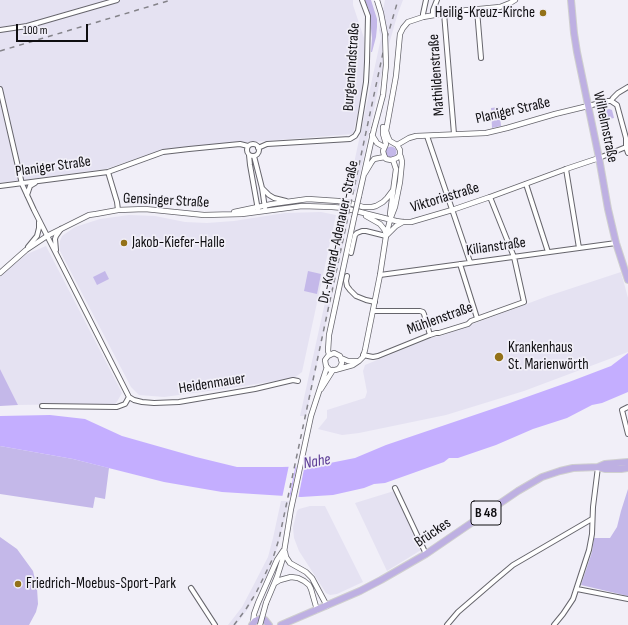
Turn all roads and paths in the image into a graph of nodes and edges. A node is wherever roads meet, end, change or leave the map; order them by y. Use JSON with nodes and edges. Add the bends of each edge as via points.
{"nodes":[{"id":1,"x":117,"y":0,"type":"edge"},
{"id":2,"x":362,"y":0,"type":"edge"},
{"id":3,"x":377,"y":0,"type":"edge"},
{"id":4,"x":426,"y":0,"type":"edge"},
{"id":5,"x":437,"y":0,"type":"edge"},
{"id":6,"x":515,"y":0,"type":"edge"},
{"id":7,"x":571,"y":0,"type":"edge"},
{"id":8,"x":477,"y":10,"type":"junction"},
{"id":9,"x":444,"y":14,"type":"junction"},
{"id":10,"x":433,"y":15,"type":"junction"},
{"id":11,"x":423,"y":17,"type":"junction"},
{"id":12,"x":0,"y":30,"type":"edge"},
{"id":13,"x":481,"y":58,"type":"dead end"},
{"id":14,"x":628,"y":87,"type":"edge"},
{"id":15,"x":0,"y":90,"type":"edge"},
{"id":16,"x":611,"y":101,"type":"junction"},
{"id":17,"x":588,"y":106,"type":"junction"},
{"id":18,"x":389,"y":113,"type":"junction"},
{"id":19,"x":372,"y":134,"type":"junction"},
{"id":20,"x":454,"y":134,"type":"junction"},
{"id":21,"x":355,"y":136,"type":"joint"},
{"id":22,"x":427,"y":136,"type":"junction"},
{"id":23,"x":395,"y":144,"type":"junction"},
{"id":24,"x":248,"y":146,"type":"junction"},
{"id":25,"x":385,"y":146,"type":"junction"},
{"id":26,"x":626,"y":147,"type":"junction"},
{"id":27,"x":258,"y":148,"type":"junction"},
{"id":28,"x":628,"y":152,"type":"edge"},
{"id":29,"x":400,"y":155,"type":"junction"},
{"id":30,"x":252,"y":156,"type":"junction"},
{"id":31,"x":385,"y":157,"type":"junction"},
{"id":32,"x":599,"y":158,"type":"junction"},
{"id":33,"x":393,"y":160,"type":"junction"},
{"id":34,"x":566,"y":169,"type":"junction"},
{"id":35,"x":108,"y":172,"type":"junction"},
{"id":36,"x":363,"y":176,"type":"junction"},
{"id":37,"x":41,"y":181,"type":"junction"},
{"id":38,"x":22,"y":184,"type":"junction"},
{"id":39,"x":526,"y":184,"type":"junction"},
{"id":40,"x":0,"y":186,"type":"edge"},
{"id":41,"x":262,"y":188,"type":"junction"},
{"id":42,"x":393,"y":190,"type":"junction"},
{"id":43,"x":27,"y":195,"type":"junction"},
{"id":44,"x":490,"y":197,"type":"junction"},
{"id":45,"x":286,"y":201,"type":"junction"},
{"id":46,"x":265,"y":205,"type":"junction"},
{"id":47,"x":258,"y":209,"type":"junction"},
{"id":48,"x":118,"y":210,"type":"junction"},
{"id":49,"x":452,"y":210,"type":"junction"},
{"id":50,"x":266,"y":211,"type":"junction"},
{"id":51,"x":354,"y":211,"type":"junction"},
{"id":52,"x":39,"y":219,"type":"junction"},
{"id":53,"x":390,"y":220,"type":"junction"},
{"id":54,"x":403,"y":222,"type":"junction"},
{"id":55,"x":62,"y":228,"type":"junction"},
{"id":56,"x":47,"y":236,"type":"junction"},
{"id":57,"x":386,"y":236,"type":"junction"},
{"id":58,"x":616,"y":243,"type":"junction"},
{"id":59,"x":579,"y":248,"type":"junction"},
{"id":60,"x":26,"y":250,"type":"junction"},
{"id":61,"x":548,"y":252,"type":"junction"},
{"id":62,"x":352,"y":253,"type":"dead end"},
{"id":63,"x":57,"y":255,"type":"junction"},
{"id":64,"x":514,"y":257,"type":"junction"},
{"id":65,"x":470,"y":262,"type":"junction"},
{"id":66,"x":460,"y":264,"type":"junction"},
{"id":67,"x":626,"y":264,"type":"edge"},
{"id":68,"x":0,"y":273,"type":"edge"},
{"id":69,"x":380,"y":274,"type":"junction"},
{"id":70,"x":347,"y":276,"type":"dead end"},
{"id":71,"x":628,"y":280,"type":"edge"},
{"id":72,"x":375,"y":302,"type":"junction"},
{"id":73,"x":373,"y":311,"type":"junction"},
{"id":74,"x":477,"y":318,"type":"junction"},
{"id":75,"x":329,"y":335,"type":"junction"},
{"id":76,"x":430,"y":335,"type":"junction"},
{"id":77,"x":329,"y":354,"type":"junction"},
{"id":78,"x":335,"y":354,"type":"junction"},
{"id":79,"x":364,"y":355,"type":"junction"},
{"id":80,"x":341,"y":358,"type":"junction"},
{"id":81,"x":359,"y":361,"type":"junction"},
{"id":82,"x":327,"y":367,"type":"junction"},
{"id":83,"x":336,"y":370,"type":"junction"},
{"id":84,"x":298,"y":381,"type":"dead end"},
{"id":85,"x":129,"y":397,"type":"junction"},
{"id":86,"x":316,"y":399,"type":"junction"},
{"id":87,"x":42,"y":406,"type":"dead end"},
{"id":88,"x":628,"y":407,"type":"edge"},
{"id":89,"x":628,"y":434,"type":"edge"},
{"id":90,"x":628,"y":462,"type":"edge"},
{"id":91,"x":598,"y":467,"type":"junction"},
{"id":92,"x":626,"y":469,"type":"edge"},
{"id":93,"x":395,"y":488,"type":"dead end"},
{"id":94,"x":592,"y":519,"type":"junction"},
{"id":95,"x":284,"y":550,"type":"junction"},
{"id":96,"x":426,"y":554,"type":"junction"},
{"id":97,"x":275,"y":583,"type":"junction"},
{"id":98,"x":191,"y":588,"type":"dead end"},
{"id":99,"x":577,"y":588,"type":"junction"},
{"id":100,"x":628,"y":600,"type":"edge"},
{"id":101,"x":327,"y":606,"type":"junction"},
{"id":102,"x":317,"y":610,"type":"junction"},
{"id":103,"x":252,"y":624,"type":"edge"},
{"id":104,"x":215,"y":625,"type":"edge"},
{"id":105,"x":260,"y":625,"type":"edge"},
{"id":106,"x":269,"y":625,"type":"edge"},
{"id":107,"x":281,"y":625,"type":"edge"},
{"id":108,"x":447,"y":625,"type":"edge"},
{"id":109,"x":555,"y":625,"type":"edge"}],
"edges":[{"from":1,"to":12,"type":"street","via":[[26,26]]},
{"from":2,"to":21,"type":"street","name":"Burgenlandstraße","via":[[368,16],[368,62],[358,131]]},
{"from":3,"to":19,"type":"street","name":"Dr.-Konrad-Adenauer-Straße","bridge":true,"via":[[385,34],[386,65],[383,96]]},
{"from":4,"to":11,"type":"street"},
{"from":5,"to":10,"type":"street"},
{"from":6,"to":8,"type":"street","via":[[500,7]]},
{"from":7,"to":17,"type":"main road","name":"Wilhelmstraße","via":[[574,33]]},
{"from":8,"to":9,"type":"street"},
{"from":8,"to":13,"type":"street"},
{"from":9,"to":10,"type":"street"},
{"from":9,"to":20,"type":"street","name":"Mathildenstraße"},
{"from":10,"to":11,"type":"street"},
{"from":11,"to":18,"type":"street","via":[[408,22],[400,34]]},
{"from":14,"to":16,"type":"street"},
{"from":15,"to":38,"type":"street"},
{"from":16,"to":17,"type":"street"},
{"from":16,"to":26,"type":"street","via":[[618,108]]},
{"from":17,"to":20,"type":"street","name":"Planiger Straße","via":[[486,133]]},
{"from":17,"to":32,"type":"main road","name":"Wilhelmstraße"},
{"from":18,"to":23,"type":"street","via":[[386,131]]},
{"from":18,"to":25,"type":"street","via":[[383,128]]},
{"from":19,"to":25,"type":"street","via":[[377,143]]},
{"from":19,"to":36,"type":"street","name":"Dr.-Konrad-Adenauer-Straße"},
{"from":20,"to":22,"type":"street","name":"Planiger Straße"},
{"from":21,"to":27,"type":"street","name":"Planiger Straße","via":[[350,139],[267,144]]},
{"from":22,"to":23,"type":"street","name":"Planiger Straße","via":[[412,137]]},
{"from":22,"to":49,"type":"street"},
{"from":23,"to":25,"type":"street","via":[[389,143]]},
{"from":23,"to":29,"type":"street","via":[[400,150]]},
{"from":24,"to":27,"type":"street","name":"Planiger Straße","via":[[254,144]]},
{"from":24,"to":30,"type":"street","via":[[247,150]]},
{"from":24,"to":35,"type":"street","name":"Planiger Straße","via":[[240,144],[163,152]]},
{"from":25,"to":31,"type":"street"},
{"from":26,"to":28,"type":"street"},
{"from":26,"to":32,"type":"street"},
{"from":27,"to":30,"type":"street","via":[[258,153]]},
{"from":29,"to":33,"type":"street"},
{"from":29,"to":53,"type":"street","via":[[401,173]]},
{"from":30,"to":41,"type":"street"},
{"from":30,"to":47,"type":"street","via":[[250,165]]},
{"from":31,"to":33,"type":"street"},
{"from":31,"to":36,"type":"street","via":[[373,161]]},
{"from":32,"to":34,"type":"street","name":"Viktoriastraße"},
{"from":32,"to":58,"type":"main road","name":"Wilhelmstraße"},
{"from":33,"to":42,"type":"street","via":[[396,169]]},
{"from":34,"to":39,"type":"street","name":"Viktoriastraße"},
{"from":34,"to":59,"type":"street"},
{"from":35,"to":37,"type":"street","name":"Planiger Straße"},
{"from":35,"to":48,"type":"street","name":"Planiger Straße"},
{"from":36,"to":75,"type":"street","name":"Dr.-Konrad-Adenauer-Straße","bridge":true},
{"from":37,"to":38,"type":"street","name":"Planiger Straße"},
{"from":37,"to":43,"type":"street","via":[[32,184]]},
{"from":38,"to":40,"type":"street","name":"Planiger Straße"},
{"from":38,"to":43,"type":"street"},
{"from":39,"to":44,"type":"street","name":"Viktoriastraße"},
{"from":39,"to":61,"type":"street"},
{"from":41,"to":45,"type":"street","via":[[274,198]]},
{"from":41,"to":46,"type":"street"},
{"from":42,"to":45,"type":"street","name":"Gensinger Straße","via":[[383,202],[372,207],[323,199]]},
{"from":42,"to":53,"type":"street"},
{"from":43,"to":52,"type":"street"},
{"from":44,"to":49,"type":"street","name":"Viktoriastraße"},
{"from":44,"to":64,"type":"street"},
{"from":45,"to":46,"type":"street","name":"Gensinger Straße"},
{"from":46,"to":47,"type":"street","name":"Gensinger Straße"},
{"from":46,"to":50,"type":"street"},
{"from":47,"to":48,"type":"street","name":"Gensinger Straße","via":[[204,215],[145,209]]},
{"from":47,"to":50,"type":"street","name":"Gensinger Straße"},
{"from":48,"to":55,"type":"street","name":"Gensinger Straße","via":[[89,216]]},
{"from":49,"to":54,"type":"street","name":"Viktoriastraße"},
{"from":49,"to":65,"type":"street"},
{"from":50,"to":51,"type":"street","name":"Gensinger Straße","via":[[302,206]]},
{"from":51,"to":53,"type":"street","name":"Gensinger Straße"},
{"from":51,"to":57,"type":"street","via":[[380,224]]},
{"from":52,"to":56,"type":"street"},
{"from":52,"to":60,"type":"street","via":[[37,236]]},
{"from":53,"to":54,"type":"street","name":"Viktoriastraße"},
{"from":53,"to":57,"type":"street"},
{"from":54,"to":57,"type":"street"},
{"from":55,"to":56,"type":"street","name":"Gensinger Straße"},
{"from":55,"to":63,"type":"street","via":[[55,239]]},
{"from":56,"to":60,"type":"street","name":"Gensinger Straße"},
{"from":56,"to":63,"type":"street"},
{"from":57,"to":62,"type":"street","via":[[366,231],[357,233]]},
{"from":57,"to":69,"type":"street"},
{"from":58,"to":59,"type":"street","name":"Kilianstraße"},
{"from":58,"to":67,"type":"main road","name":"Wilhelmstraße"},
{"from":59,"to":61,"type":"street","name":"Kilianstraße"},
{"from":60,"to":68,"type":"street","name":"Gensinger Straße"},
{"from":61,"to":64,"type":"street","name":"Kilianstraße"},
{"from":63,"to":85,"type":"street"},
{"from":64,"to":65,"type":"street","name":"Kilianstraße"},
{"from":64,"to":74,"type":"street","name":"Mühlenstraße","via":[[524,302]]},
{"from":65,"to":66,"type":"street","name":"Kilianstraße"},
{"from":66,"to":69,"type":"street","name":"Kilianstraße"},
{"from":66,"to":74,"type":"street"},
{"from":67,"to":71,"type":"main road","name":"Wilhelmstraße"},
{"from":69,"to":72,"type":"street"},
{"from":70,"to":72,"type":"street","via":[[347,286],[356,296]]},
{"from":72,"to":73,"type":"street"},
{"from":73,"to":76,"type":"street","via":[[423,312]]},
{"from":73,"to":79,"type":"street"},
{"from":74,"to":76,"type":"street","name":"Mühlenstraße","via":[[468,324]]},
{"from":75,"to":77,"type":"street","name":"Dr.-Konrad-Adenauer-Straße"},
{"from":75,"to":78,"type":"street","name":"Dr.-Konrad-Adenauer-Straße"},
{"from":76,"to":79,"type":"street","name":"Mühlenstraße","via":[[373,357]]},
{"from":77,"to":78,"type":"street"},
{"from":77,"to":82,"type":"street","via":[[325,360]]},
{"from":78,"to":80,"type":"street"},
{"from":79,"to":81,"type":"street"},
{"from":80,"to":81,"type":"street"},
{"from":80,"to":83,"type":"street","via":[[342,363]]},
{"from":81,"to":83,"type":"street"},
{"from":82,"to":83,"type":"street"},
{"from":82,"to":86,"type":"street"},
{"from":83,"to":86,"type":"street"},
{"from":84,"to":85,"type":"street","name":"Heidenmauer","via":[[179,402],[148,403]]},
{"from":85,"to":87,"type":"street","via":[[125,404],[117,407]]},
{"from":86,"to":95,"type":"street"},
{"from":88,"to":89,"type":"street","via":[[622,410]]},
{"from":90,"to":91,"type":"main road","name":"Brückes","number":"B 48"},
{"from":91,"to":92,"type":"main road","name":"Brückes"},
{"from":91,"to":94,"type":"street"},
{"from":91,"to":96,"type":"main road","name":"Brückes","number":"B 48","via":[[573,468],[542,477]]},
{"from":93,"to":96,"type":"street"},
{"from":94,"to":99,"type":"street","via":[[589,550]]},
{"from":94,"to":108,"type":"street","via":[[513,566],[458,612]]},
{"from":95,"to":97,"type":"street"},
{"from":95,"to":101,"type":"street","via":[[290,563],[312,578]]},
{"from":95,"to":103,"type":"street","via":[[277,560]]},
{"from":96,"to":101,"type":"main road","name":"Brückes","number":"B 48","via":[[381,580]]},
{"from":97,"to":102,"type":"street","via":[[291,577],[304,580],[311,589]]},
{"from":97,"to":105,"type":"street","bridge":true},
{"from":98,"to":104,"type":"street"},
{"from":99,"to":100,"type":"street"},
{"from":99,"to":109,"type":"street","via":[[573,599]]},
{"from":101,"to":102,"type":"main road","name":"Brückes","number":"B 48"},
{"from":102,"to":107,"type":"main road","name":"Brückes","number":"B 48"},
{"from":103,"to":106,"type":"main road","via":[[257,619],[262,619]]}]}
